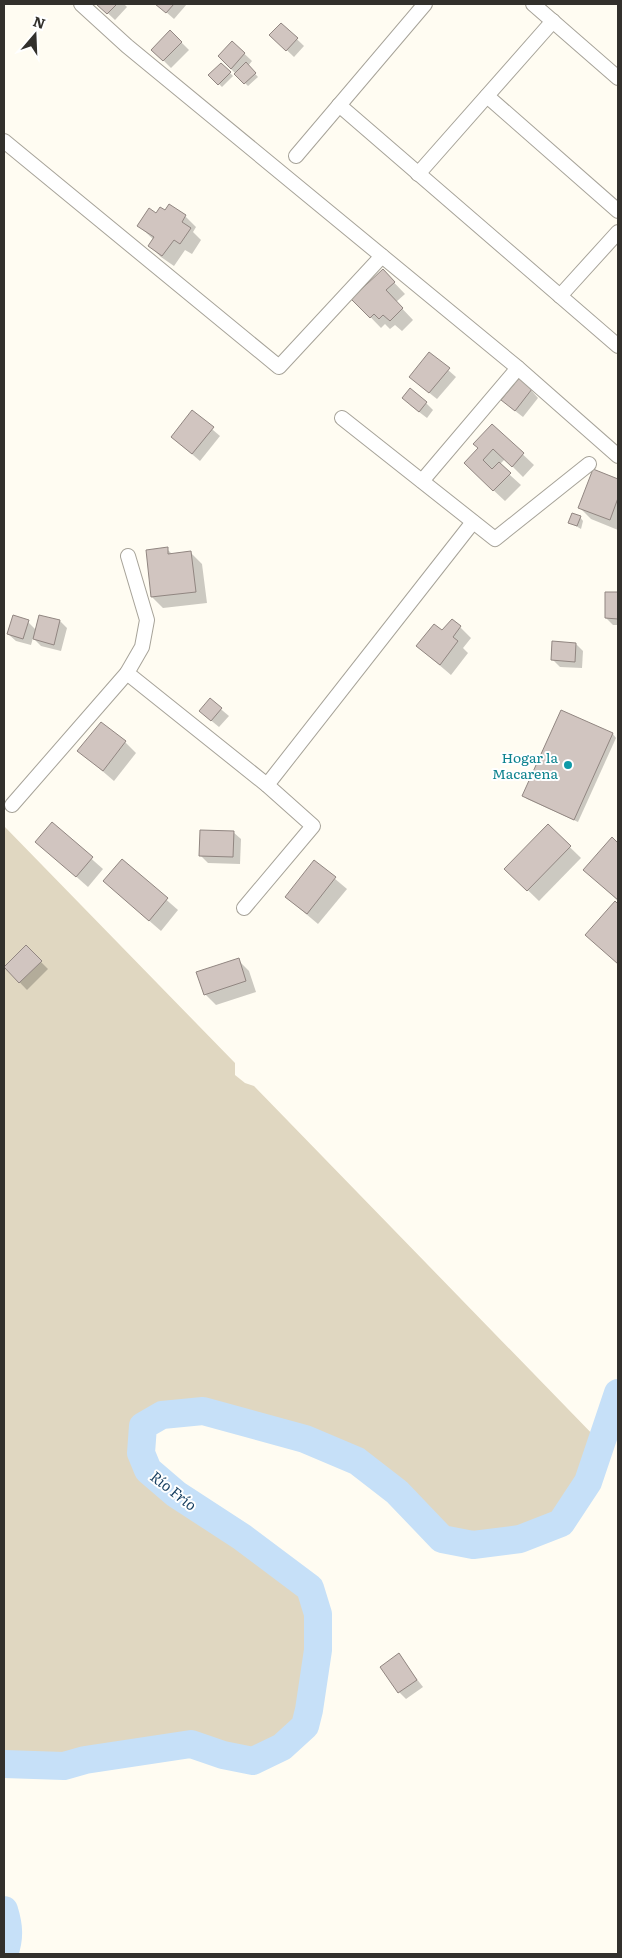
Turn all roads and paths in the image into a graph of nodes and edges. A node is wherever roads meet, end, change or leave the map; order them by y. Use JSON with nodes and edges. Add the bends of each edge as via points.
{"nodes":[{"id":1,"x":81,"y":4,"type":"edge"},
{"id":2,"x":425,"y":4,"type":"edge"},
{"id":3,"x":533,"y":4,"type":"edge"},
{"id":4,"x":553,"y":21,"type":"junction"},
{"id":5,"x":618,"y":78,"type":"edge"},
{"id":6,"x":487,"y":96,"type":"junction"},
{"id":7,"x":339,"y":105,"type":"junction"},
{"id":8,"x":4,"y":141,"type":"edge"},
{"id":9,"x":296,"y":156,"type":"dead end"},
{"id":10,"x":418,"y":174,"type":"junction"},
{"id":11,"x":618,"y":210,"type":"edge"},
{"id":12,"x":618,"y":232,"type":"edge"},
{"id":13,"x":382,"y":256,"type":"junction"},
{"id":14,"x":560,"y":296,"type":"junction"},
{"id":15,"x":618,"y":346,"type":"edge"},
{"id":16,"x":518,"y":368,"type":"junction"},
{"id":17,"x":342,"y":418,"type":"dead end"},
{"id":18,"x":618,"y":456,"type":"edge"},
{"id":19,"x":589,"y":464,"type":"dead end"},
{"id":20,"x":422,"y":481,"type":"junction"},
{"id":21,"x":473,"y":522,"type":"junction"},
{"id":22,"x":128,"y":556,"type":"dead end"},
{"id":23,"x":127,"y":672,"type":"junction"},
{"id":24,"x":267,"y":786,"type":"junction"},
{"id":25,"x":12,"y":805,"type":"dead end"},
{"id":26,"x":244,"y":908,"type":"dead end"}],
"edges":[{"from":1,"to":13,"type":"street","via":[[127,46]]},
{"from":2,"to":7,"type":"street"},
{"from":3,"to":4,"type":"street"},
{"from":4,"to":5,"type":"street"},
{"from":4,"to":6,"type":"street"},
{"from":6,"to":10,"type":"street"},
{"from":6,"to":11,"type":"street"},
{"from":7,"to":9,"type":"street"},
{"from":7,"to":10,"type":"street"},
{"from":8,"to":13,"type":"street","via":[[279,367]]},
{"from":10,"to":14,"type":"street"},
{"from":12,"to":14,"type":"street"},
{"from":13,"to":16,"type":"street"},
{"from":14,"to":15,"type":"street"},
{"from":16,"to":18,"type":"street"},
{"from":16,"to":20,"type":"street"},
{"from":17,"to":20,"type":"street"},
{"from":19,"to":21,"type":"street","via":[[496,539]]},
{"from":20,"to":21,"type":"street"},
{"from":21,"to":24,"type":"street"},
{"from":22,"to":23,"type":"street","via":[[147,620],[142,647]]},
{"from":23,"to":24,"type":"street"},
{"from":23,"to":25,"type":"street"},
{"from":24,"to":26,"type":"street","via":[[314,826]]}]}
